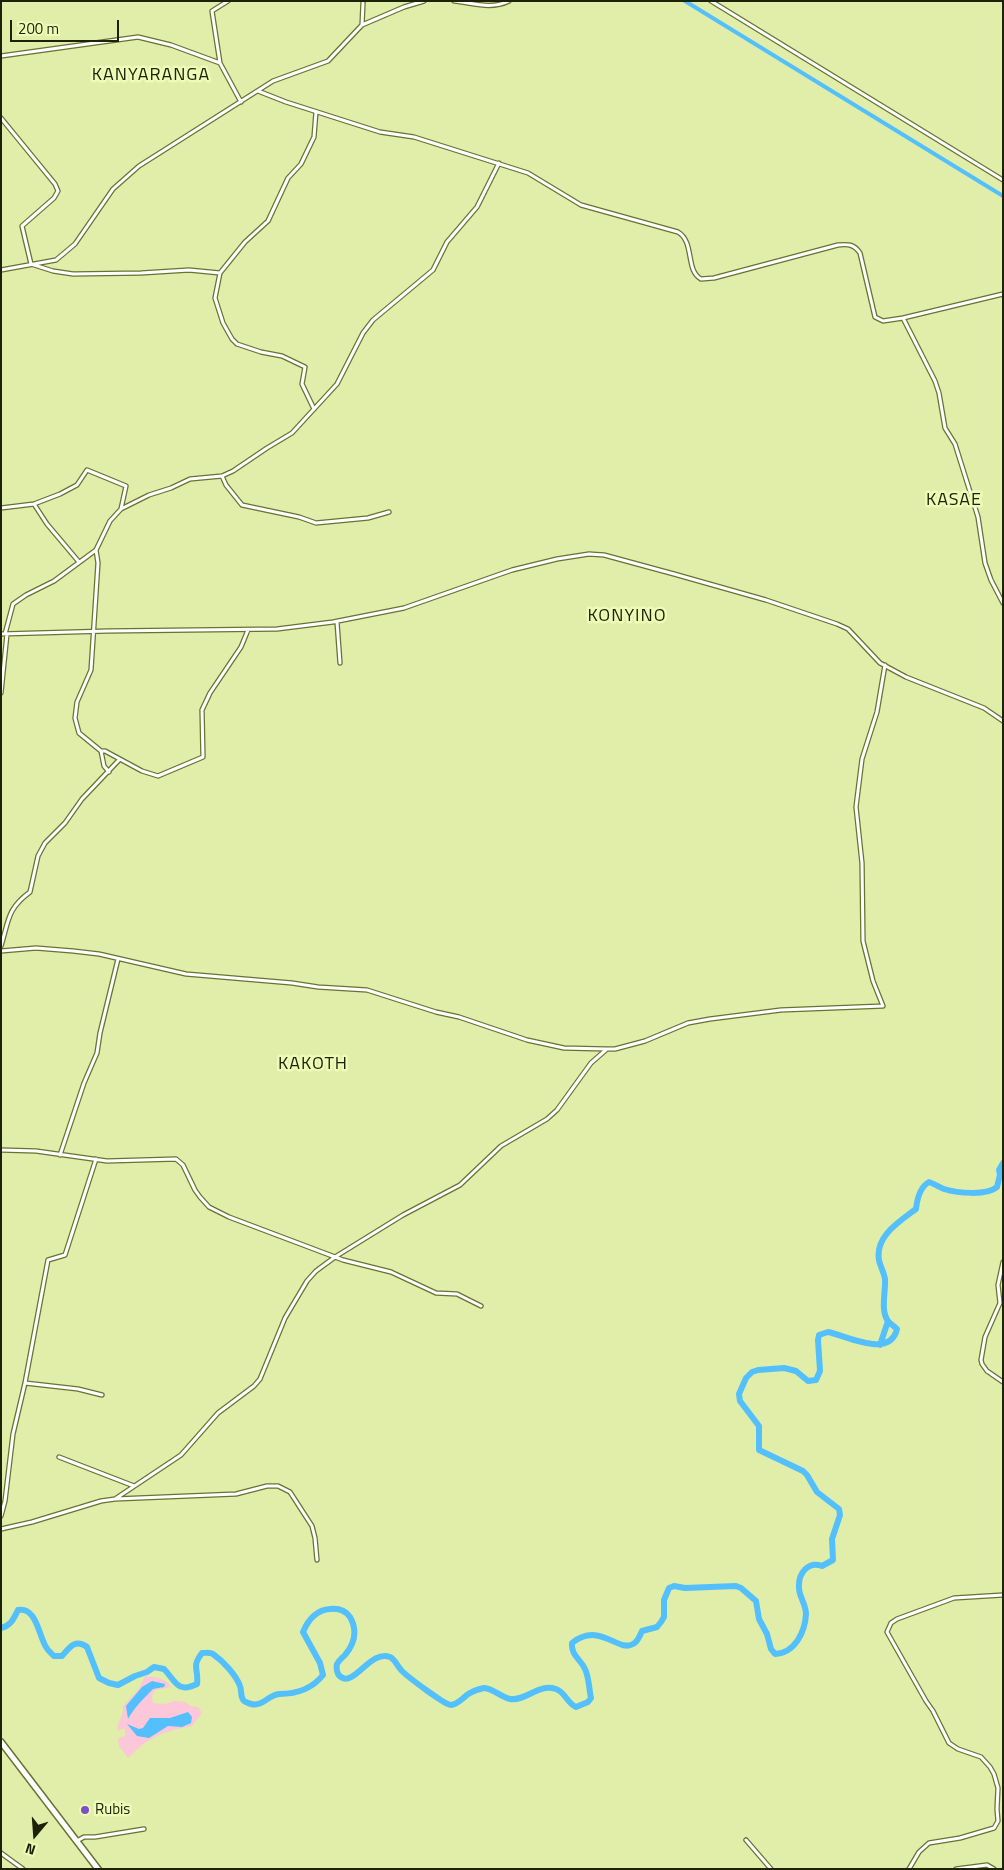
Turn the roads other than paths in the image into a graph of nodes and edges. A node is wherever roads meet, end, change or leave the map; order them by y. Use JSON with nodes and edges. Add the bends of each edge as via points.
{"nodes":[{"id":1,"x":228,"y":1,"type":"edge"},
{"id":2,"x":424,"y":1,"type":"edge"},
{"id":3,"x":454,"y":1,"type":"edge"},
{"id":4,"x":509,"y":1,"type":"edge"},
{"id":5,"x":711,"y":1,"type":"edge"},
{"id":6,"x":363,"y":3,"type":"dead end"},
{"id":7,"x":362,"y":25,"type":"junction"},
{"id":8,"x":1,"y":56,"type":"edge"},
{"id":9,"x":220,"y":63,"type":"junction"},
{"id":10,"x":258,"y":91,"type":"junction"},
{"id":11,"x":241,"y":102,"type":"junction"},
{"id":12,"x":316,"y":112,"type":"junction"},
{"id":13,"x":1,"y":118,"type":"edge"},
{"id":14,"x":499,"y":163,"type":"junction"},
{"id":15,"x":1003,"y":180,"type":"edge"},
{"id":16,"x":31,"y":264,"type":"junction"},
{"id":17,"x":1,"y":270,"type":"edge"},
{"id":18,"x":220,"y":273,"type":"junction"},
{"id":19,"x":1003,"y":294,"type":"edge"},
{"id":20,"x":903,"y":318,"type":"junction"},
{"id":21,"x":314,"y":409,"type":"junction"},
{"id":22,"x":222,"y":476,"type":"junction"},
{"id":23,"x":34,"y":504,"type":"junction"},
{"id":24,"x":1,"y":508,"type":"edge"},
{"id":25,"x":121,"y":509,"type":"junction"},
{"id":26,"x":389,"y":512,"type":"dead end"},
{"id":27,"x":96,"y":550,"type":"junction"},
{"id":28,"x":79,"y":562,"type":"junction"},
{"id":29,"x":1003,"y":603,"type":"edge"},
{"id":30,"x":337,"y":622,"type":"junction"},
{"id":31,"x":248,"y":630,"type":"junction"},
{"id":32,"x":94,"y":631,"type":"junction"},
{"id":33,"x":4,"y":634,"type":"edge"},
{"id":34,"x":340,"y":663,"type":"dead end"},
{"id":35,"x":885,"y":665,"type":"junction"},
{"id":36,"x":1,"y":693,"type":"edge"},
{"id":37,"x":1003,"y":721,"type":"edge"},
{"id":38,"x":101,"y":751,"type":"junction"},
{"id":39,"x":119,"y":760,"type":"junction"},
{"id":40,"x":109,"y":772,"type":"junction"},
{"id":41,"x":1,"y":946,"type":"edge"},
{"id":42,"x":1,"y":951,"type":"edge"},
{"id":43,"x":118,"y":958,"type":"junction"},
{"id":44,"x":606,"y":1049,"type":"junction"},
{"id":45,"x":1,"y":1150,"type":"edge"},
{"id":46,"x":60,"y":1155,"type":"junction"},
{"id":47,"x":96,"y":1160,"type":"junction"},
{"id":48,"x":336,"y":1257,"type":"junction"},
{"id":49,"x":1003,"y":1262,"type":"edge"},
{"id":50,"x":481,"y":1306,"type":"dead end"},
{"id":51,"x":1003,"y":1382,"type":"edge"},
{"id":52,"x":25,"y":1383,"type":"junction"},
{"id":53,"x":102,"y":1395,"type":"dead end"},
{"id":54,"x":58,"y":1457,"type":"dead end"},
{"id":55,"x":134,"y":1486,"type":"junction"},
{"id":56,"x":115,"y":1499,"type":"junction"},
{"id":57,"x":1,"y":1516,"type":"edge"},
{"id":58,"x":1,"y":1529,"type":"edge"},
{"id":59,"x":317,"y":1560,"type":"dead end"},
{"id":60,"x":1003,"y":1596,"type":"edge"},
{"id":61,"x":1,"y":1742,"type":"edge"},
{"id":62,"x":144,"y":1829,"type":"dead end"},
{"id":63,"x":746,"y":1840,"type":"dead end"},
{"id":64,"x":77,"y":1841,"type":"junction"},
{"id":65,"x":1,"y":1853,"type":"edge"},
{"id":66,"x":23,"y":1869,"type":"edge"},
{"id":67,"x":98,"y":1869,"type":"edge"},
{"id":68,"x":771,"y":1869,"type":"edge"},
{"id":69,"x":909,"y":1869,"type":"edge"},
{"id":70,"x":956,"y":1869,"type":"edge"},
{"id":71,"x":994,"y":1869,"type":"edge"}],
"edges":[{"from":1,"to":9,"type":"street","via":[[212,11]]},
{"from":2,"to":7,"type":"street"},
{"from":3,"to":4,"type":"street","via":[[494,6]]},
{"from":5,"to":15,"type":"street"},
{"from":6,"to":7,"type":"street"},
{"from":7,"to":10,"type":"street","via":[[328,61],[273,81]]},
{"from":8,"to":9,"type":"street","via":[[138,37]]},
{"from":9,"to":11,"type":"street"},
{"from":10,"to":11,"type":"street"},
{"from":10,"to":12,"type":"street"},
{"from":11,"to":16,"type":"street","via":[[139,166],[113,189],[76,244],[56,260]]},
{"from":12,"to":14,"type":"street"},
{"from":12,"to":18,"type":"street","via":[[314,137],[301,164],[288,178],[268,221]]},
{"from":13,"to":16,"type":"street","via":[[58,191],[22,226]]},
{"from":14,"to":20,"type":"street","via":[[541,179],[581,205],[683,235],[694,272],[701,279],[838,245],[856,247],[875,317],[883,321]]},
{"from":14,"to":21,"type":"street","via":[[476,207],[447,242],[433,270],[373,320],[337,384]]},
{"from":16,"to":17,"type":"street"},
{"from":16,"to":18,"type":"street","via":[[73,274],[189,270]]},
{"from":18,"to":21,"type":"street","via":[[215,298],[223,324],[232,339],[237,344],[305,366],[302,384]]},
{"from":19,"to":20,"type":"street"},
{"from":20,"to":29,"type":"street","via":[[935,380],[944,428],[955,444],[978,517],[985,563]]},
{"from":21,"to":22,"type":"street","via":[[292,433]]},
{"from":22,"to":25,"type":"street","via":[[190,479]]},
{"from":22,"to":26,"type":"street","via":[[242,505],[316,523],[368,518]]},
{"from":23,"to":24,"type":"street"},
{"from":23,"to":25,"type":"street","via":[[71,490],[87,470],[126,486]]},
{"from":23,"to":28,"type":"street"},
{"from":25,"to":27,"type":"street","via":[[110,521]]},
{"from":27,"to":28,"type":"street"},
{"from":27,"to":32,"type":"street"},
{"from":28,"to":33,"type":"street","via":[[54,581],[13,604]]},
{"from":30,"to":31,"type":"street"},
{"from":30,"to":34,"type":"street"},
{"from":30,"to":35,"type":"street","via":[[420,604],[512,570],[595,554],[766,600],[837,624],[848,630]]},
{"from":31,"to":32,"type":"street"},
{"from":31,"to":39,"type":"street","via":[[202,710],[203,757],[158,776]]},
{"from":32,"to":33,"type":"street"},
{"from":32,"to":38,"type":"street","via":[[91,670],[77,702],[75,718],[79,733]]},
{"from":33,"to":36,"type":"street"},
{"from":35,"to":37,"type":"street","via":[[906,677],[984,708]]},
{"from":35,"to":44,"type":"street","via":[[877,712],[862,759],[856,807],[862,863],[863,941],[883,1006],[780,1010],[688,1023],[645,1040]]},
{"from":38,"to":39,"type":"street"},
{"from":38,"to":40,"type":"street","via":[[104,766]]},
{"from":39,"to":40,"type":"street"},
{"from":40,"to":41,"type":"street","via":[[45,843],[38,856],[30,892],[12,909]]},
{"from":42,"to":43,"type":"street","via":[[36,948],[73,950]]},
{"from":43,"to":44,"type":"street","via":[[186,974],[367,990],[527,1040],[564,1048]]},
{"from":43,"to":46,"type":"street","via":[[97,1054]]},
{"from":44,"to":48,"type":"street","via":[[547,1119],[501,1146],[460,1185],[403,1215]]},
{"from":45,"to":46,"type":"street"},
{"from":46,"to":47,"type":"street"},
{"from":47,"to":48,"type":"street","via":[[176,1159],[209,1206],[229,1217]]},
{"from":47,"to":52,"type":"street","via":[[66,1255],[48,1260]]},
{"from":48,"to":50,"type":"street","via":[[391,1272],[436,1292],[457,1294]]},
{"from":48,"to":55,"type":"street","via":[[316,1272],[303,1288],[280,1328],[265,1370],[254,1386],[218,1413],[181,1455]]},
{"from":49,"to":51,"type":"street","via":[[998,1285],[1000,1303],[985,1337],[980,1360]]},
{"from":52,"to":53,"type":"street"},
{"from":52,"to":57,"type":"street"},
{"from":54,"to":55,"type":"street"},
{"from":55,"to":56,"type":"street"},
{"from":56,"to":58,"type":"street"},
{"from":56,"to":59,"type":"street","via":[[236,1494],[278,1486],[290,1492],[312,1526]]},
{"from":60,"to":69,"type":"street","via":[[954,1598],[896,1619],[888,1628],[892,1644],[949,1743],[987,1762],[998,1788],[998,1821],[994,1828],[929,1843]]},
{"from":61,"to":64,"type":"highway"},
{"from":62,"to":64,"type":"street","via":[[84,1837]]},
{"from":63,"to":68,"type":"street"},
{"from":64,"to":67,"type":"highway"},
{"from":65,"to":66,"type":"street"},
{"from":70,"to":71,"type":"street","via":[[987,1865]]}]}
